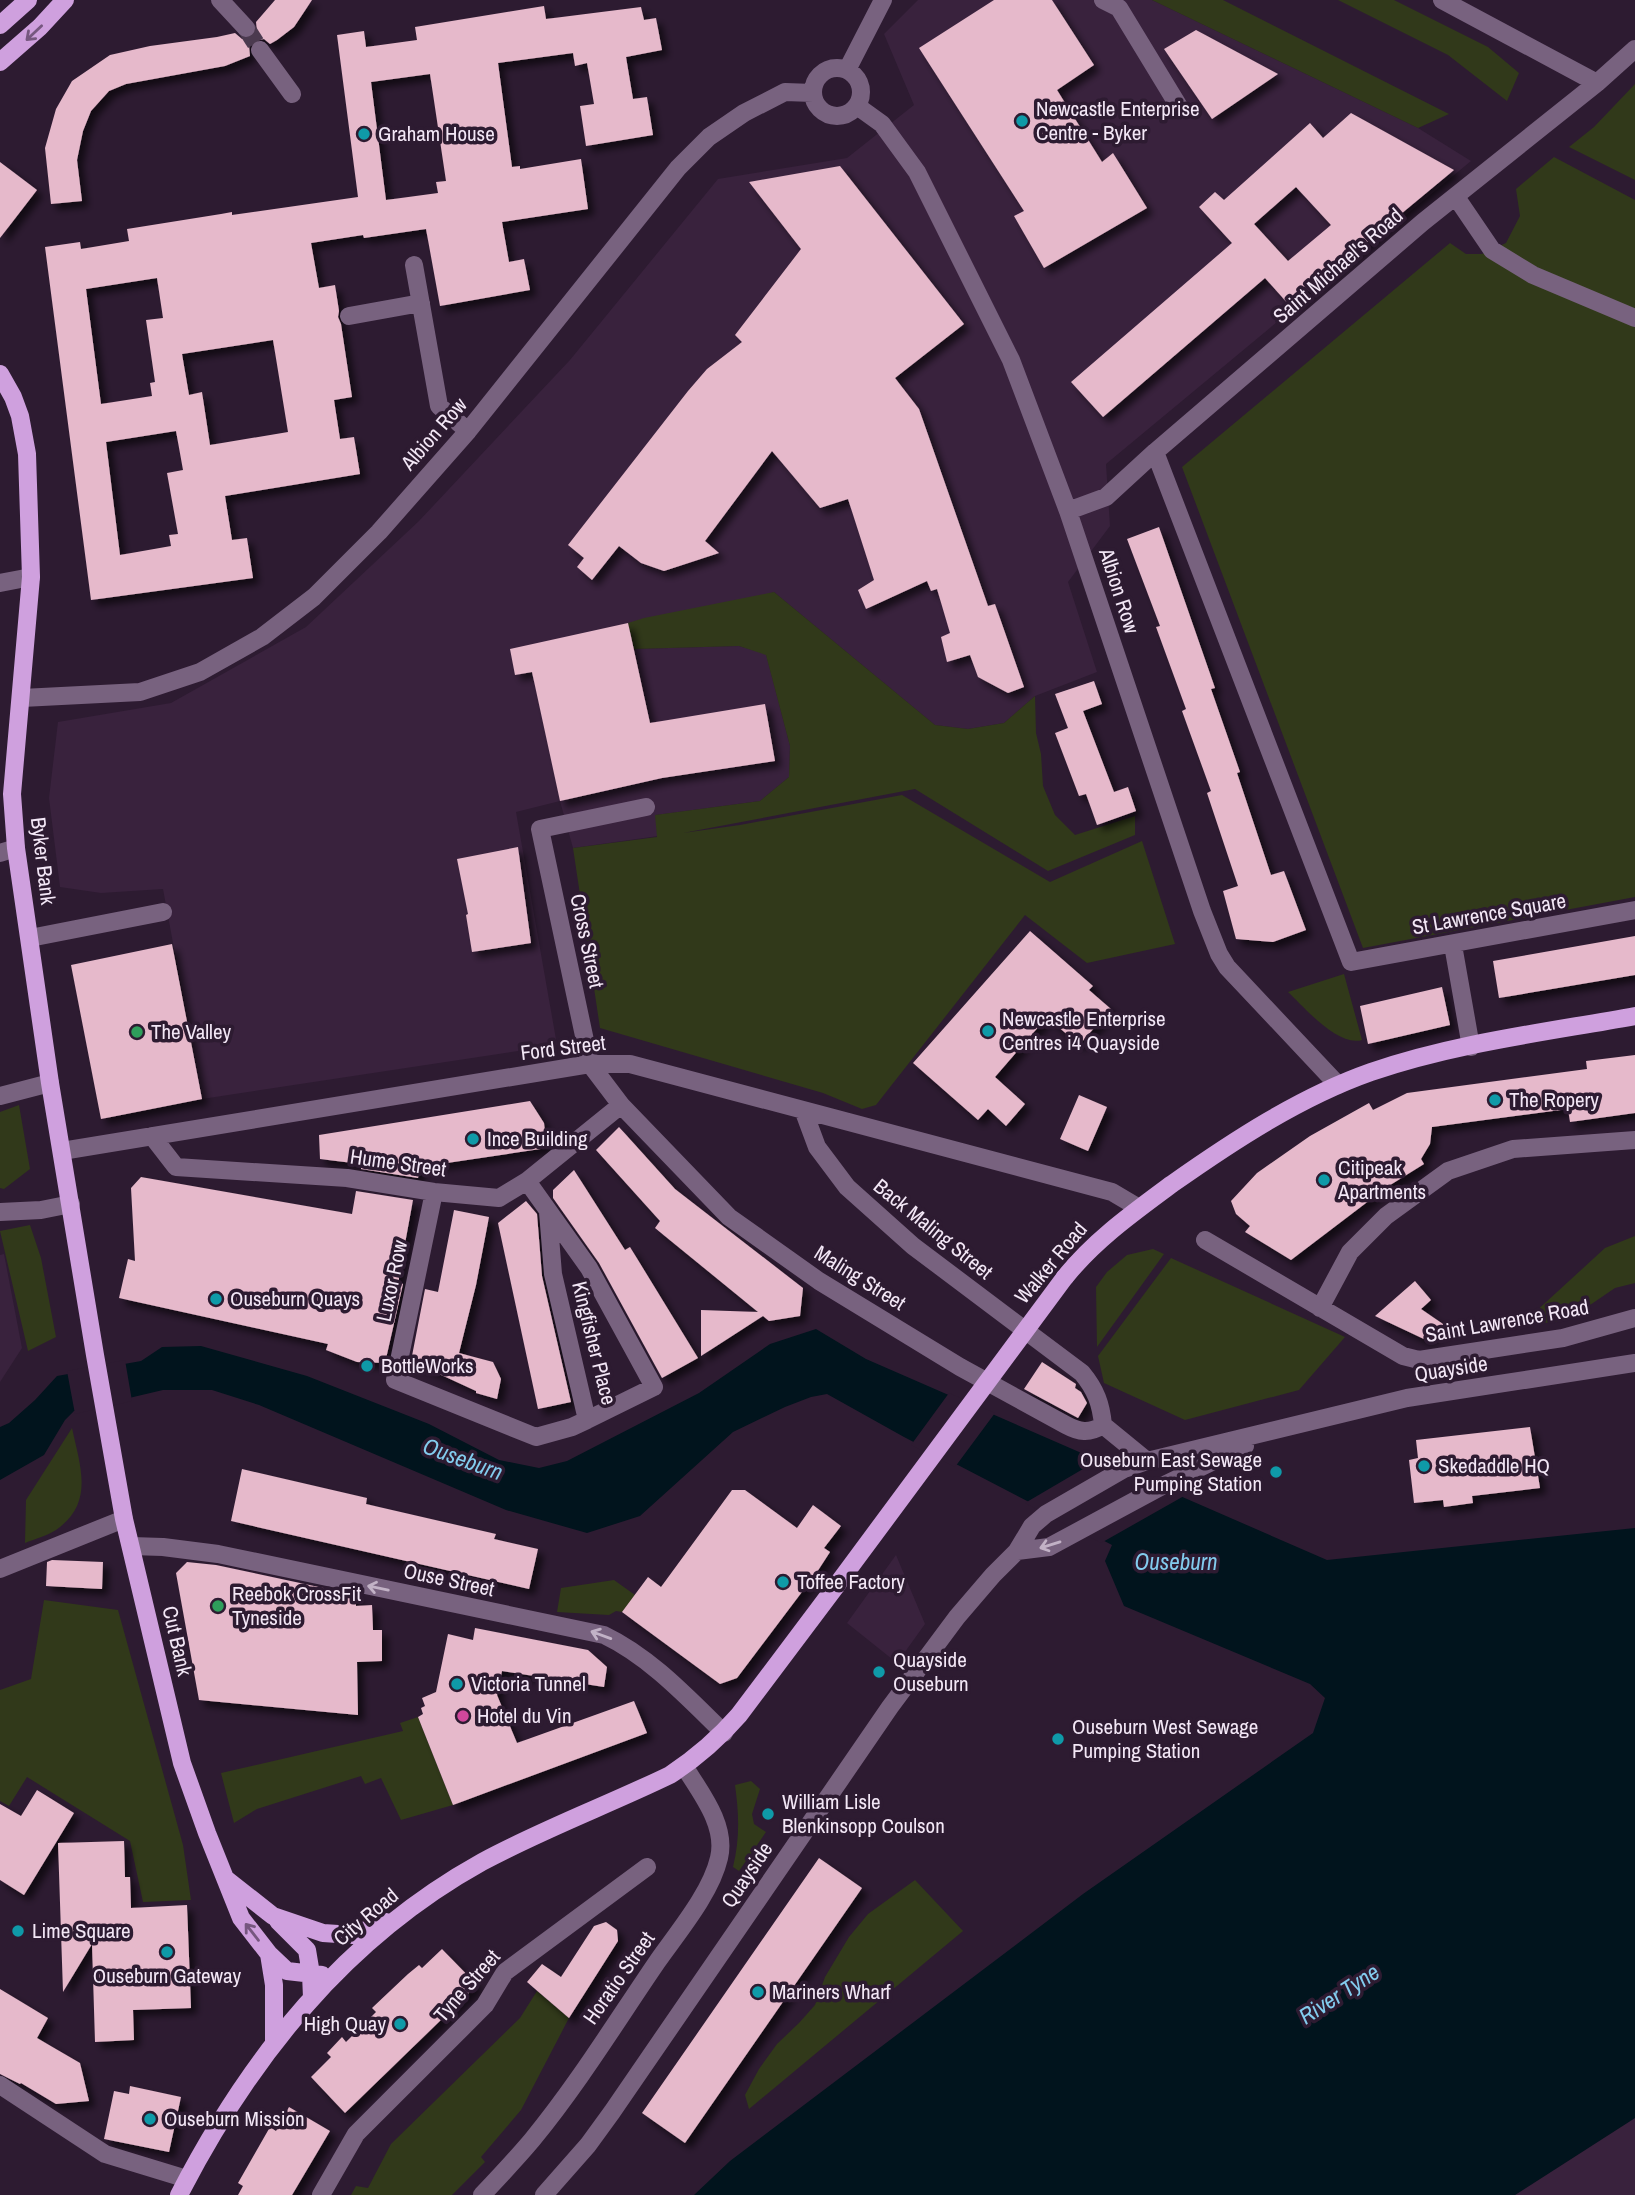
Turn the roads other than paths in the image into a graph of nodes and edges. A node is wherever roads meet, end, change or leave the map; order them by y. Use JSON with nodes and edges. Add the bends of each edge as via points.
{"nodes":[{"id":1,"x":28,"y":0,"type":"edge"},
{"id":2,"x":65,"y":0,"type":"edge"},
{"id":3,"x":220,"y":0,"type":"edge"},
{"id":4,"x":883,"y":0,"type":"edge"},
{"id":5,"x":1103,"y":0,"type":"edge"},
{"id":6,"x":1442,"y":0,"type":"edge"},
{"id":7,"x":0,"y":25,"type":"edge"},
{"id":8,"x":246,"y":28,"type":"tunnel mouth"},
{"id":9,"x":1635,"y":49,"type":"edge"},
{"id":10,"x":260,"y":50,"type":"tunnel mouth"},
{"id":11,"x":0,"y":62,"type":"edge"},
{"id":12,"x":847,"y":70,"type":"junction"},
{"id":13,"x":1597,"y":83,"type":"junction"},
{"id":14,"x":813,"y":93,"type":"junction"},
{"id":15,"x":292,"y":94,"type":"dead end"},
{"id":16,"x":857,"y":106,"type":"junction"},
{"id":17,"x":1181,"y":110,"type":"dead end"},
{"id":18,"x":1456,"y":197,"type":"junction"},
{"id":19,"x":414,"y":265,"type":"dead end"},
{"id":20,"x":421,"y":303,"type":"junction"},
{"id":21,"x":349,"y":316,"type":"dead end"},
{"id":22,"x":1635,"y":318,"type":"edge"},
{"id":23,"x":0,"y":374,"type":"edge"},
{"id":24,"x":468,"y":431,"type":"junction"},
{"id":25,"x":1155,"y":452,"type":"junction"},
{"id":26,"x":1068,"y":511,"type":"junction"},
{"id":27,"x":31,"y":578,"type":"junction"},
{"id":28,"x":0,"y":583,"type":"edge"},
{"id":29,"x":22,"y":698,"type":"junction"},
{"id":30,"x":646,"y":807,"type":"dead end"},
{"id":31,"x":8,"y":850,"type":"edge"},
{"id":32,"x":1635,"y":910,"type":"edge"},
{"id":33,"x":163,"y":912,"type":"dead end"},
{"id":34,"x":30,"y":938,"type":"junction"},
{"id":35,"x":1452,"y":945,"type":"junction"},
{"id":36,"x":1635,"y":1016,"type":"edge"},
{"id":37,"x":1471,"y":1046,"type":"junction"},
{"id":38,"x":590,"y":1063,"type":"junction"},
{"id":39,"x":50,"y":1083,"type":"junction"},
{"id":40,"x":1338,"y":1085,"type":"junction"},
{"id":41,"x":0,"y":1096,"type":"edge"},
{"id":42,"x":621,"y":1105,"type":"junction"},
{"id":43,"x":804,"y":1112,"type":"junction"},
{"id":44,"x":152,"y":1136,"type":"junction"},
{"id":45,"x":1635,"y":1140,"type":"edge"},
{"id":46,"x":62,"y":1151,"type":"junction"},
{"id":47,"x":527,"y":1181,"type":"junction"},
{"id":48,"x":434,"y":1192,"type":"junction"},
{"id":49,"x":71,"y":1204,"type":"junction"},
{"id":50,"x":1139,"y":1208,"type":"junction"},
{"id":51,"x":0,"y":1212,"type":"edge"},
{"id":52,"x":548,"y":1212,"type":"junction"},
{"id":53,"x":1205,"y":1240,"type":"dead end"},
{"id":54,"x":1320,"y":1308,"type":"junction"},
{"id":55,"x":1635,"y":1318,"type":"edge"},
{"id":56,"x":1635,"y":1363,"type":"edge"},
{"id":57,"x":104,"y":1409,"type":"joint"},
{"id":58,"x":587,"y":1420,"type":"junction"},
{"id":59,"x":1098,"y":1428,"type":"junction"},
{"id":60,"x":1276,"y":1431,"type":"junction"},
{"id":61,"x":1147,"y":1461,"type":"junction"},
{"id":62,"x":124,"y":1519,"type":"junction"},
{"id":63,"x":131,"y":1546,"type":"junction"},
{"id":64,"x":1017,"y":1551,"type":"junction"},
{"id":65,"x":0,"y":1569,"type":"edge"},
{"id":66,"x":724,"y":1733,"type":"junction"},
{"id":67,"x":677,"y":1771,"type":"junction"},
{"id":68,"x":647,"y":1867,"type":"dead end"},
{"id":69,"x":226,"y":1879,"type":"junction"},
{"id":70,"x":273,"y":1916,"type":"junction"},
{"id":71,"x":397,"y":1917,"type":"junction"},
{"id":72,"x":269,"y":1954,"type":"junction"},
{"id":73,"x":312,"y":1974,"type":"junction"},
{"id":74,"x":332,"y":1975,"type":"junction"},
{"id":75,"x":312,"y":1998,"type":"junction"},
{"id":76,"x":274,"y":2042,"type":"junction"},
{"id":77,"x":0,"y":2085,"type":"edge"},
{"id":78,"x":183,"y":2187,"type":"edge"},
{"id":79,"x":321,"y":2195,"type":"edge"},
{"id":80,"x":482,"y":2195,"type":"edge"},
{"id":81,"x":544,"y":2195,"type":"edge"}],
"edges":[{"from":1,"to":7,"type":"main road"},
{"from":2,"to":11,"type":"main road","one_way":true},
{"from":3,"to":8,"type":"street"},
{"from":4,"to":12,"type":"street"},
{"from":5,"to":17,"type":"street","via":[[1119,8]]},
{"from":6,"to":13,"type":"street"},
{"from":9,"to":13,"type":"street","name":"Saint Michael's Road"},
{"from":10,"to":15,"type":"street"},
{"from":12,"to":14,"type":"street","via":[[823,72]]},
{"from":12,"to":16,"type":"street","via":[[860,85]]},
{"from":13,"to":18,"type":"street","name":"Saint Michael's Road"},
{"from":14,"to":16,"type":"street","via":[[818,107],[830,115],[845,115]]},
{"from":14,"to":24,"type":"street","name":"Albion Row","via":[[785,92],[709,137],[678,168]]},
{"from":16,"to":26,"type":"street","name":"Albion Row","via":[[882,124],[917,172],[1011,360]]},
{"from":18,"to":22,"type":"street","via":[[1492,250],[1533,275]]},
{"from":18,"to":25,"type":"street","name":"Saint Michael's Road"},
{"from":19,"to":20,"type":"street"},
{"from":20,"to":21,"type":"street"},
{"from":20,"to":24,"type":"street","via":[[439,406]]},
{"from":23,"to":27,"type":"main road","name":"Byker Bank","via":[[26,443]]},
{"from":24,"to":29,"type":"street","name":"Albion Row","via":[[314,597],[262,637],[200,672],[140,692]]},
{"from":25,"to":26,"type":"street","name":"Saint Michael's Road","via":[[1106,497]]},
{"from":25,"to":35,"type":"street","name":"St Lawrence Square","via":[[1351,962]]},
{"from":26,"to":40,"type":"street","name":"Albion Row","via":[[1219,954]]},
{"from":27,"to":28,"type":"street"},
{"from":27,"to":29,"type":"main road","name":"Byker Bank"},
{"from":29,"to":31,"type":"main road","name":"Byker Bank"},
{"from":30,"to":38,"type":"street","name":"Cross Street","via":[[540,829]]},
{"from":31,"to":34,"type":"main road","name":"Byker Bank"},
{"from":32,"to":35,"type":"street","name":"St Lawrence Square"},
{"from":33,"to":34,"type":"street"},
{"from":34,"to":39,"type":"main road","name":"Byker Bank"},
{"from":35,"to":37,"type":"street"},
{"from":36,"to":37,"type":"main road","name":"Walker Road"},
{"from":37,"to":40,"type":"main road","name":"Walker Road","via":[[1400,1063]]},
{"from":38,"to":42,"type":"street","name":"Maling Street"},
{"from":38,"to":43,"type":"street","name":"Ford Street","via":[[630,1064]]},
{"from":38,"to":44,"type":"street","name":"Ford Street"},
{"from":39,"to":41,"type":"street"},
{"from":39,"to":46,"type":"main road","name":"Byker Bank"},
{"from":40,"to":50,"type":"main road","name":"Walker Road","via":[[1260,1126]]},
{"from":42,"to":47,"type":"street","name":"Hume Street"},
{"from":42,"to":59,"type":"street","name":"Maling Street","via":[[729,1217],[819,1281],[1078,1432]]},
{"from":43,"to":50,"type":"street","name":"Ford Street","via":[[1112,1192]]},
{"from":43,"to":59,"type":"street","name":"Back Maling Street","via":[[817,1147],[847,1187],[913,1246],[1082,1373],[1101,1408]]},
{"from":44,"to":46,"type":"street","name":"Ford Street"},
{"from":44,"to":48,"type":"street","name":"Hume Street","via":[[176,1167],[347,1178]]},
{"from":45,"to":54,"type":"street","via":[[1513,1149],[1448,1171],[1386,1216],[1350,1252]]},
{"from":46,"to":49,"type":"main road","name":"Byker Bank"},
{"from":47,"to":48,"type":"street","name":"Hume Street","via":[[499,1198]]},
{"from":47,"to":52,"type":"street","name":"Kingfisher Place"},
{"from":48,"to":58,"type":"street","name":"Luxor Row","via":[[395,1380],[536,1437]]},
{"from":49,"to":51,"type":"street"},
{"from":49,"to":57,"type":"main road","name":"Byker Bank"},
{"from":50,"to":66,"type":"main road","name":"Walker Road","bridge":true,"via":[[1100,1238],[1065,1277]]},
{"from":52,"to":58,"type":"street","name":"Kingfisher Place","via":[[553,1274]]},
{"from":52,"to":58,"type":"street","name":"Kingfisher Place","via":[[589,1268],[654,1387]]},
{"from":53,"to":54,"type":"street","name":"Saint Lawrence Road"},
{"from":54,"to":55,"type":"street","name":"Saint Lawrence Road","via":[[1403,1356],[1419,1360],[1563,1338]]},
{"from":56,"to":60,"type":"street","name":"Quayside","via":[[1407,1398]]},
{"from":57,"to":62,"type":"main road","name":"Cut Bank"},
{"from":59,"to":61,"type":"street","name":"Maling Street"},
{"from":60,"to":61,"type":"street","name":"Quayside"},
{"from":60,"to":64,"type":"street","name":"Quayside","one_way":true,"via":[[1049,1547]]},
{"from":61,"to":64,"type":"street","name":"Quayside","via":[[1124,1469],[1046,1514],[1032,1526]]},
{"from":62,"to":63,"type":"main road","name":"Cut Bank"},
{"from":62,"to":65,"type":"street"},
{"from":66,"to":63,"type":"street","name":"Ouse Street","one_way":true,"via":[[658,1671],[616,1640],[590,1630],[218,1554]]},
{"from":63,"to":69,"type":"main road","name":"Cut Bank","via":[[183,1763]]},
{"from":64,"to":81,"type":"street","name":"Quayside","via":[[957,1617],[890,1707],[612,2112]]},
{"from":66,"to":67,"type":"main road","name":"Walker Road"},
{"from":67,"to":71,"type":"main road","name":"City Road","via":[[514,1846]]},
{"from":67,"to":80,"type":"street","name":"Horatio Street","via":[[713,1815],[720,1856],[712,1878],[568,2092]]},
{"from":68,"to":79,"type":"street","name":"Tyne Street","via":[[505,1972],[485,2005],[356,2134]]},
{"from":69,"to":70,"type":"main road"},
{"from":72,"to":69,"type":"main road","name":"Cut Bank","one_way":true,"via":[[241,1918]]},
{"from":70,"to":71,"type":"main road","via":[[323,1933],[354,1935]]},
{"from":70,"to":73,"type":"main road","via":[[307,1950]]},
{"from":71,"to":74,"type":"main road","name":"City Road"},
{"from":72,"to":73,"type":"main road","via":[[287,1971]]},
{"from":72,"to":76,"type":"main road"},
{"from":73,"to":74,"type":"main road"},
{"from":73,"to":75,"type":"main road"},
{"from":74,"to":75,"type":"main road","name":"City Road"},
{"from":75,"to":76,"type":"main road","name":"City Road"},
{"from":76,"to":78,"type":"main road","name":"City Road","via":[[225,2113]]},
{"from":77,"to":78,"type":"street","via":[[105,2154],[164,2170]]}]}
